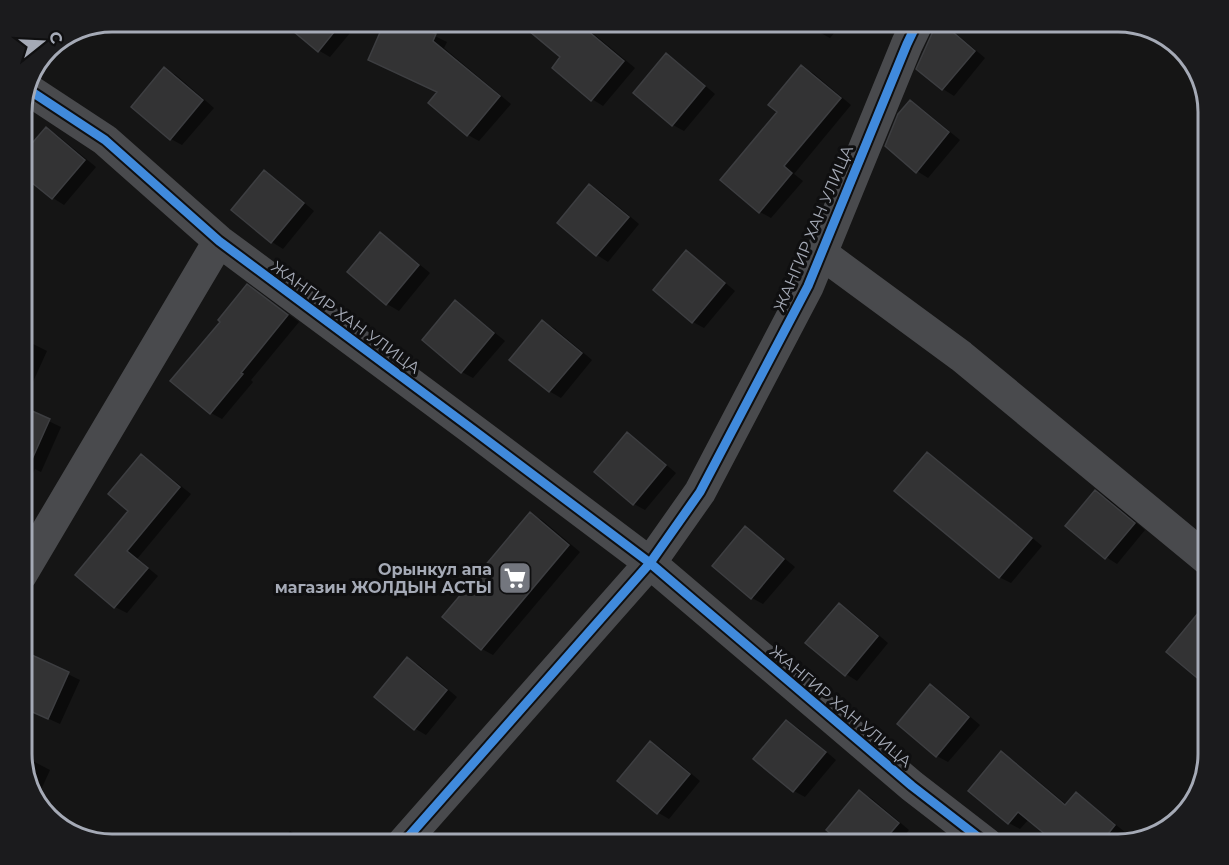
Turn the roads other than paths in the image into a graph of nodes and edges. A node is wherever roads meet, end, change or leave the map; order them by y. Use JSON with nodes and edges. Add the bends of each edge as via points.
{"nodes":[{"id":1,"x":914,"y":31,"type":"edge"},
{"id":2,"x":34,"y":93,"type":"edge"},
{"id":3,"x":219,"y":241,"type":"junction"},
{"id":4,"x":821,"y":253,"type":"junction"},
{"id":5,"x":1198,"y":552,"type":"edge"},
{"id":6,"x":32,"y":556,"type":"edge"},
{"id":7,"x":650,"y":563,"type":"junction"},
{"id":8,"x":411,"y":834,"type":"edge"},
{"id":9,"x":974,"y":834,"type":"edge"}],
"edges":[{"from":1,"to":4,"type":"street","name":"ЖАНГИР ХАН УЛИЦА"},
{"from":2,"to":3,"type":"street","name":"ЖАНГИР ХАН УЛИЦА","via":[[105,140]]},
{"from":3,"to":6,"type":"street"},
{"from":3,"to":7,"type":"street","name":"ЖАНГИР ХАН УЛИЦА"},
{"from":4,"to":5,"type":"street","name":"ЖАНГИР ХАН УЛИЦА","via":[[961,356]]},
{"from":4,"to":7,"type":"street","name":"ЖАНГИР ХАН УЛИЦА","via":[[808,286],[700,492]]},
{"from":7,"to":8,"type":"street","name":"ЖАНГИР ХАН УЛИЦА"},
{"from":7,"to":9,"type":"street","name":"ЖАНГИР ХАН УЛИЦА"}]}
